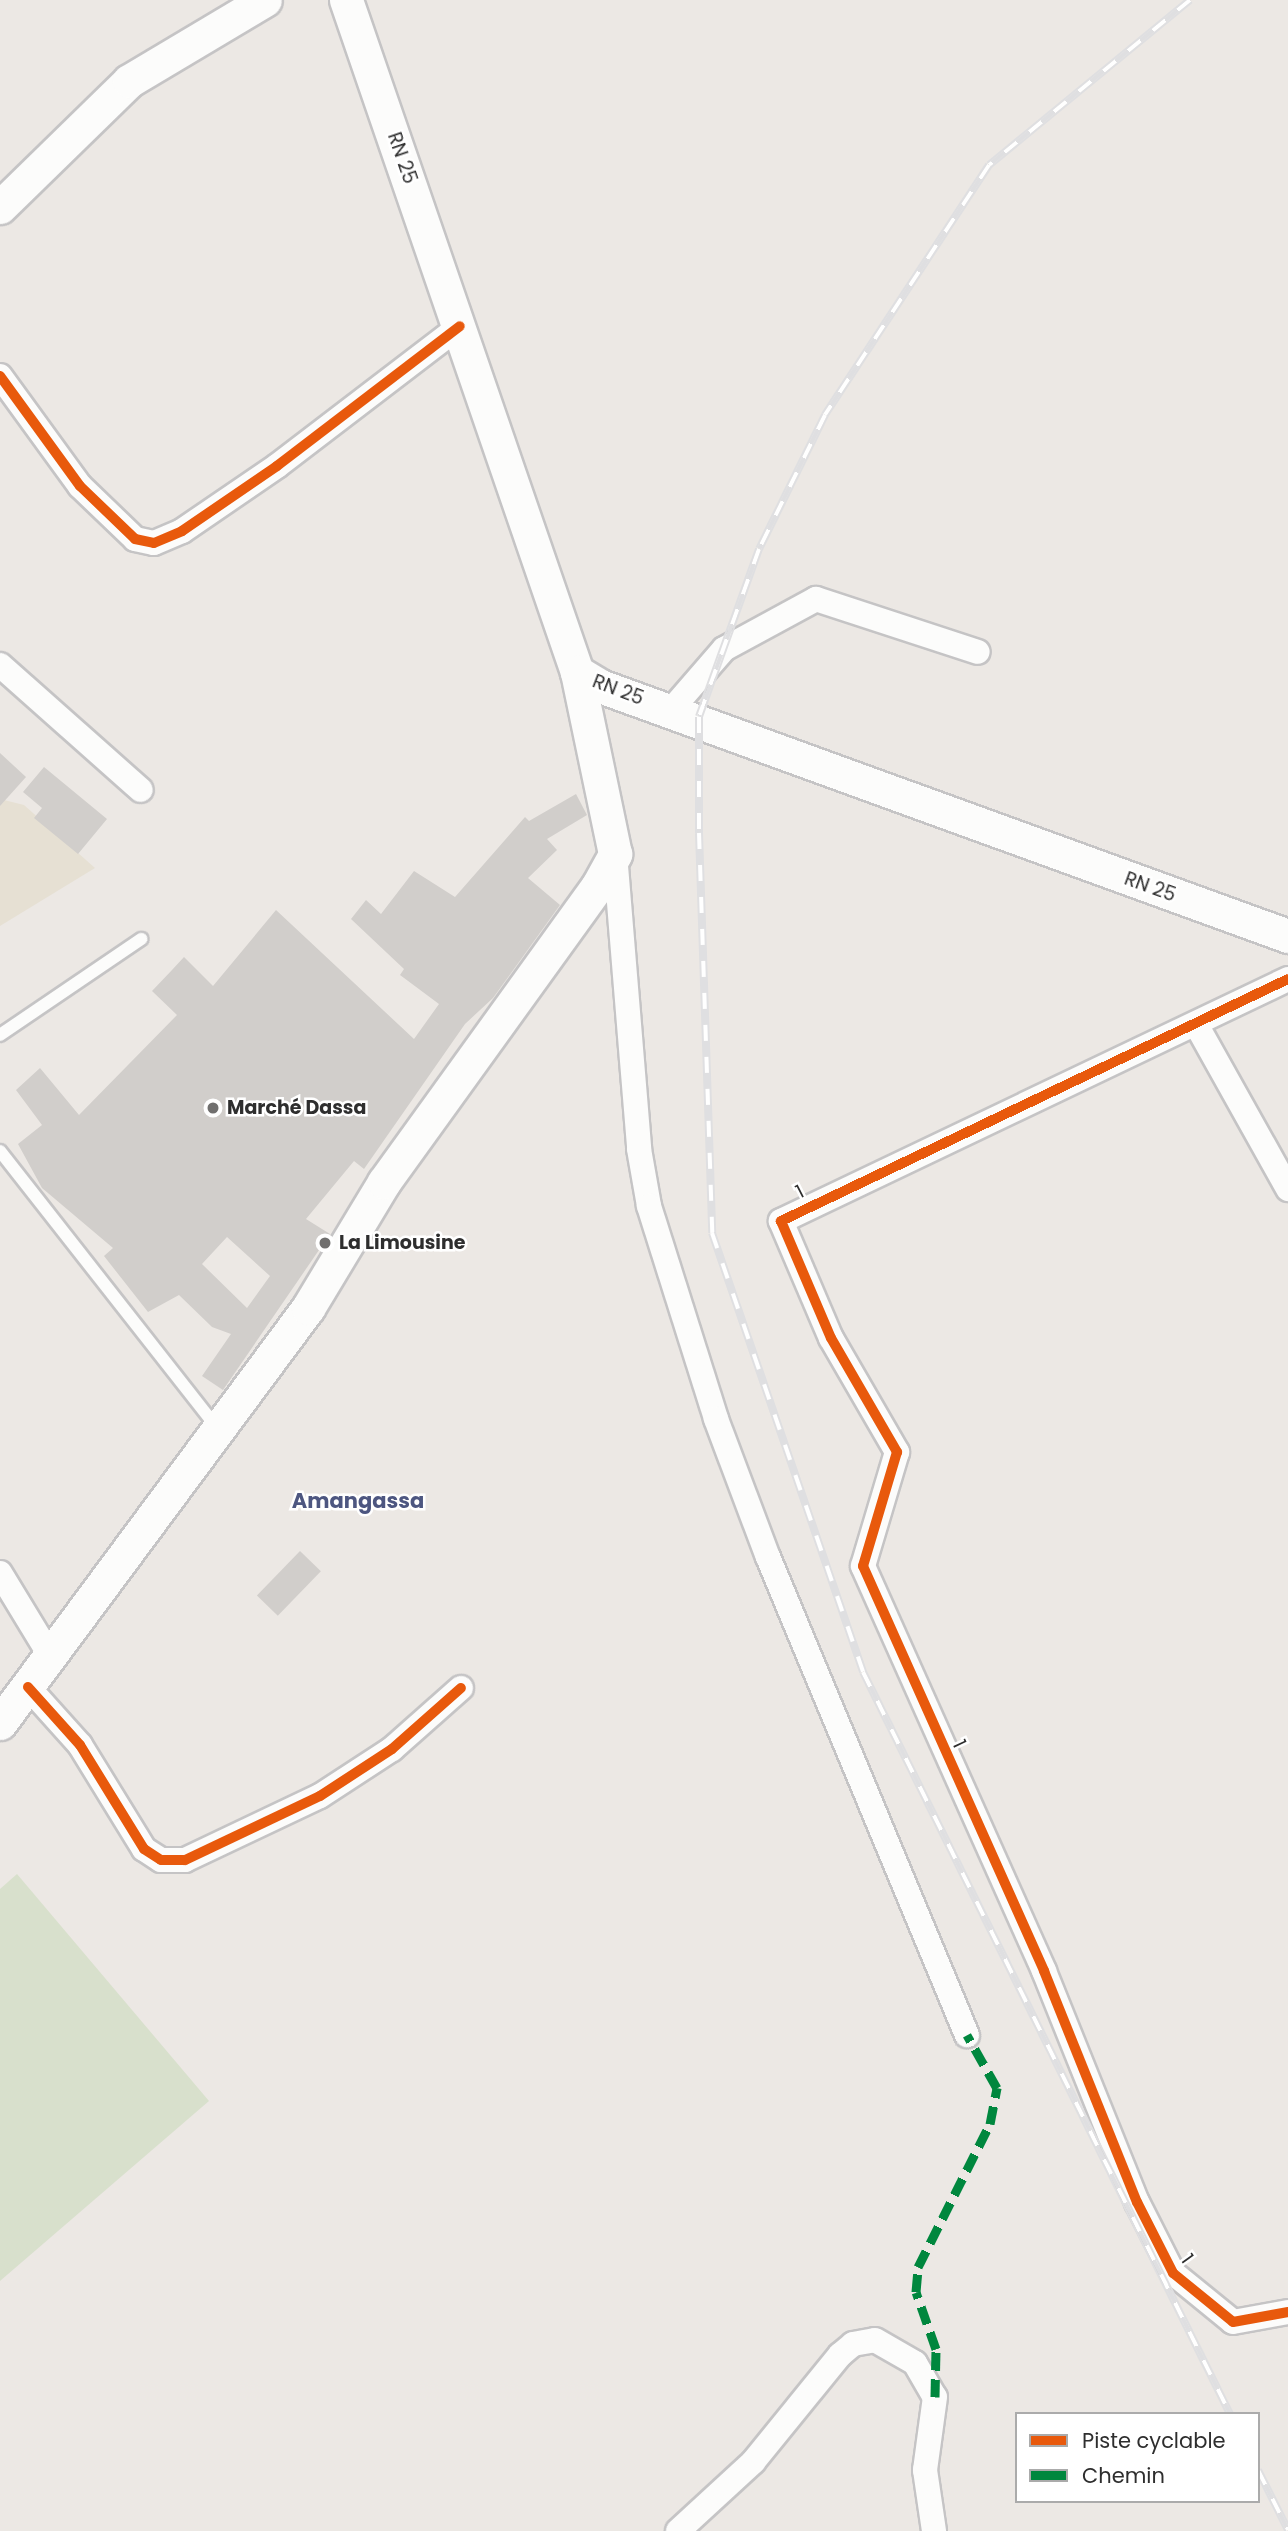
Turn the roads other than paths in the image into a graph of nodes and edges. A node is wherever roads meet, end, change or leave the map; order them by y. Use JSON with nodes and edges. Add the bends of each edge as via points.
{"nodes":[{"id":1,"x":265,"y":0,"type":"edge"},
{"id":2,"x":346,"y":0,"type":"edge"},
{"id":3,"x":0,"y":207,"type":"edge"},
{"id":4,"x":460,"y":326,"type":"junction"},
{"id":5,"x":0,"y":376,"type":"edge"},
{"id":6,"x":978,"y":652,"type":"dead end"},
{"id":7,"x":0,"y":665,"type":"edge"},
{"id":8,"x":577,"y":672,"type":"junction"},
{"id":9,"x":672,"y":709,"type":"junction"},
{"id":10,"x":141,"y":790,"type":"dead end"},
{"id":11,"x":615,"y":853,"type":"junction"},
{"id":12,"x":1288,"y":936,"type":"edge"},
{"id":13,"x":141,"y":939,"type":"dead end"},
{"id":14,"x":1288,"y":979,"type":"edge"},
{"id":15,"x":1197,"y":1026,"type":"junction"},
{"id":16,"x":0,"y":1035,"type":"edge"},
{"id":17,"x":0,"y":1152,"type":"edge"},
{"id":18,"x":1288,"y":1189,"type":"edge"},
{"id":19,"x":219,"y":1430,"type":"junction"},
{"id":20,"x":0,"y":1573,"type":"edge"},
{"id":21,"x":51,"y":1657,"type":"junction"},
{"id":22,"x":28,"y":1687,"type":"junction"},
{"id":23,"x":461,"y":1688,"type":"dead end"},
{"id":24,"x":0,"y":1723,"type":"edge"},
{"id":25,"x":967,"y":2035,"type":"dead end"},
{"id":26,"x":1288,"y":2312,"type":"edge"},
{"id":27,"x":678,"y":2531,"type":"edge"},
{"id":28,"x":934,"y":2531,"type":"edge"}],
"edges":[{"from":1,"to":3,"type":"main road","via":[[129,81]]},
{"from":2,"to":4,"type":"main road","name":"RN 25","number":"RN 25"},
{"from":4,"to":5,"type":"street","via":[[316,439],[182,531],[154,543],[135,539],[80,486]]},
{"from":4,"to":8,"type":"main road","name":"RN 25","number":"RN 25"},
{"from":6,"to":9,"type":"street","via":[[816,599],[724,649]]},
{"from":7,"to":10,"type":"street"},
{"from":8,"to":9,"type":"main road","name":"RN 25","number":"RN 25","via":[[600,686]]},
{"from":8,"to":11,"type":"main road"},
{"from":9,"to":12,"type":"main road","name":"RN 25","number":"RN 25"},
{"from":11,"to":19,"type":"main road"},
{"from":11,"to":25,"type":"street","via":[[639,1149],[649,1206],[716,1419],[768,1556]]},
{"from":13,"to":16,"type":"lane"},
{"from":14,"to":15,"type":"street"},
{"from":15,"to":18,"type":"street"},
{"from":15,"to":26,"type":"street","name":"1","via":[[781,1221],[831,1338],[897,1452],[863,1566],[1172,2273],[1233,2322]]},
{"from":17,"to":19,"type":"lane"},
{"from":19,"to":21,"type":"main road"},
{"from":20,"to":21,"type":"street"},
{"from":21,"to":22,"type":"main road"},
{"from":22,"to":23,"type":"street","via":[[80,1745],[144,1849],[161,1860],[185,1860],[320,1796],[392,1749]]},
{"from":22,"to":24,"type":"main road"},
{"from":27,"to":28,"type":"street","via":[[753,2462],[840,2355],[853,2344],[875,2340],[915,2363],[935,2397],[925,2470]]}]}
